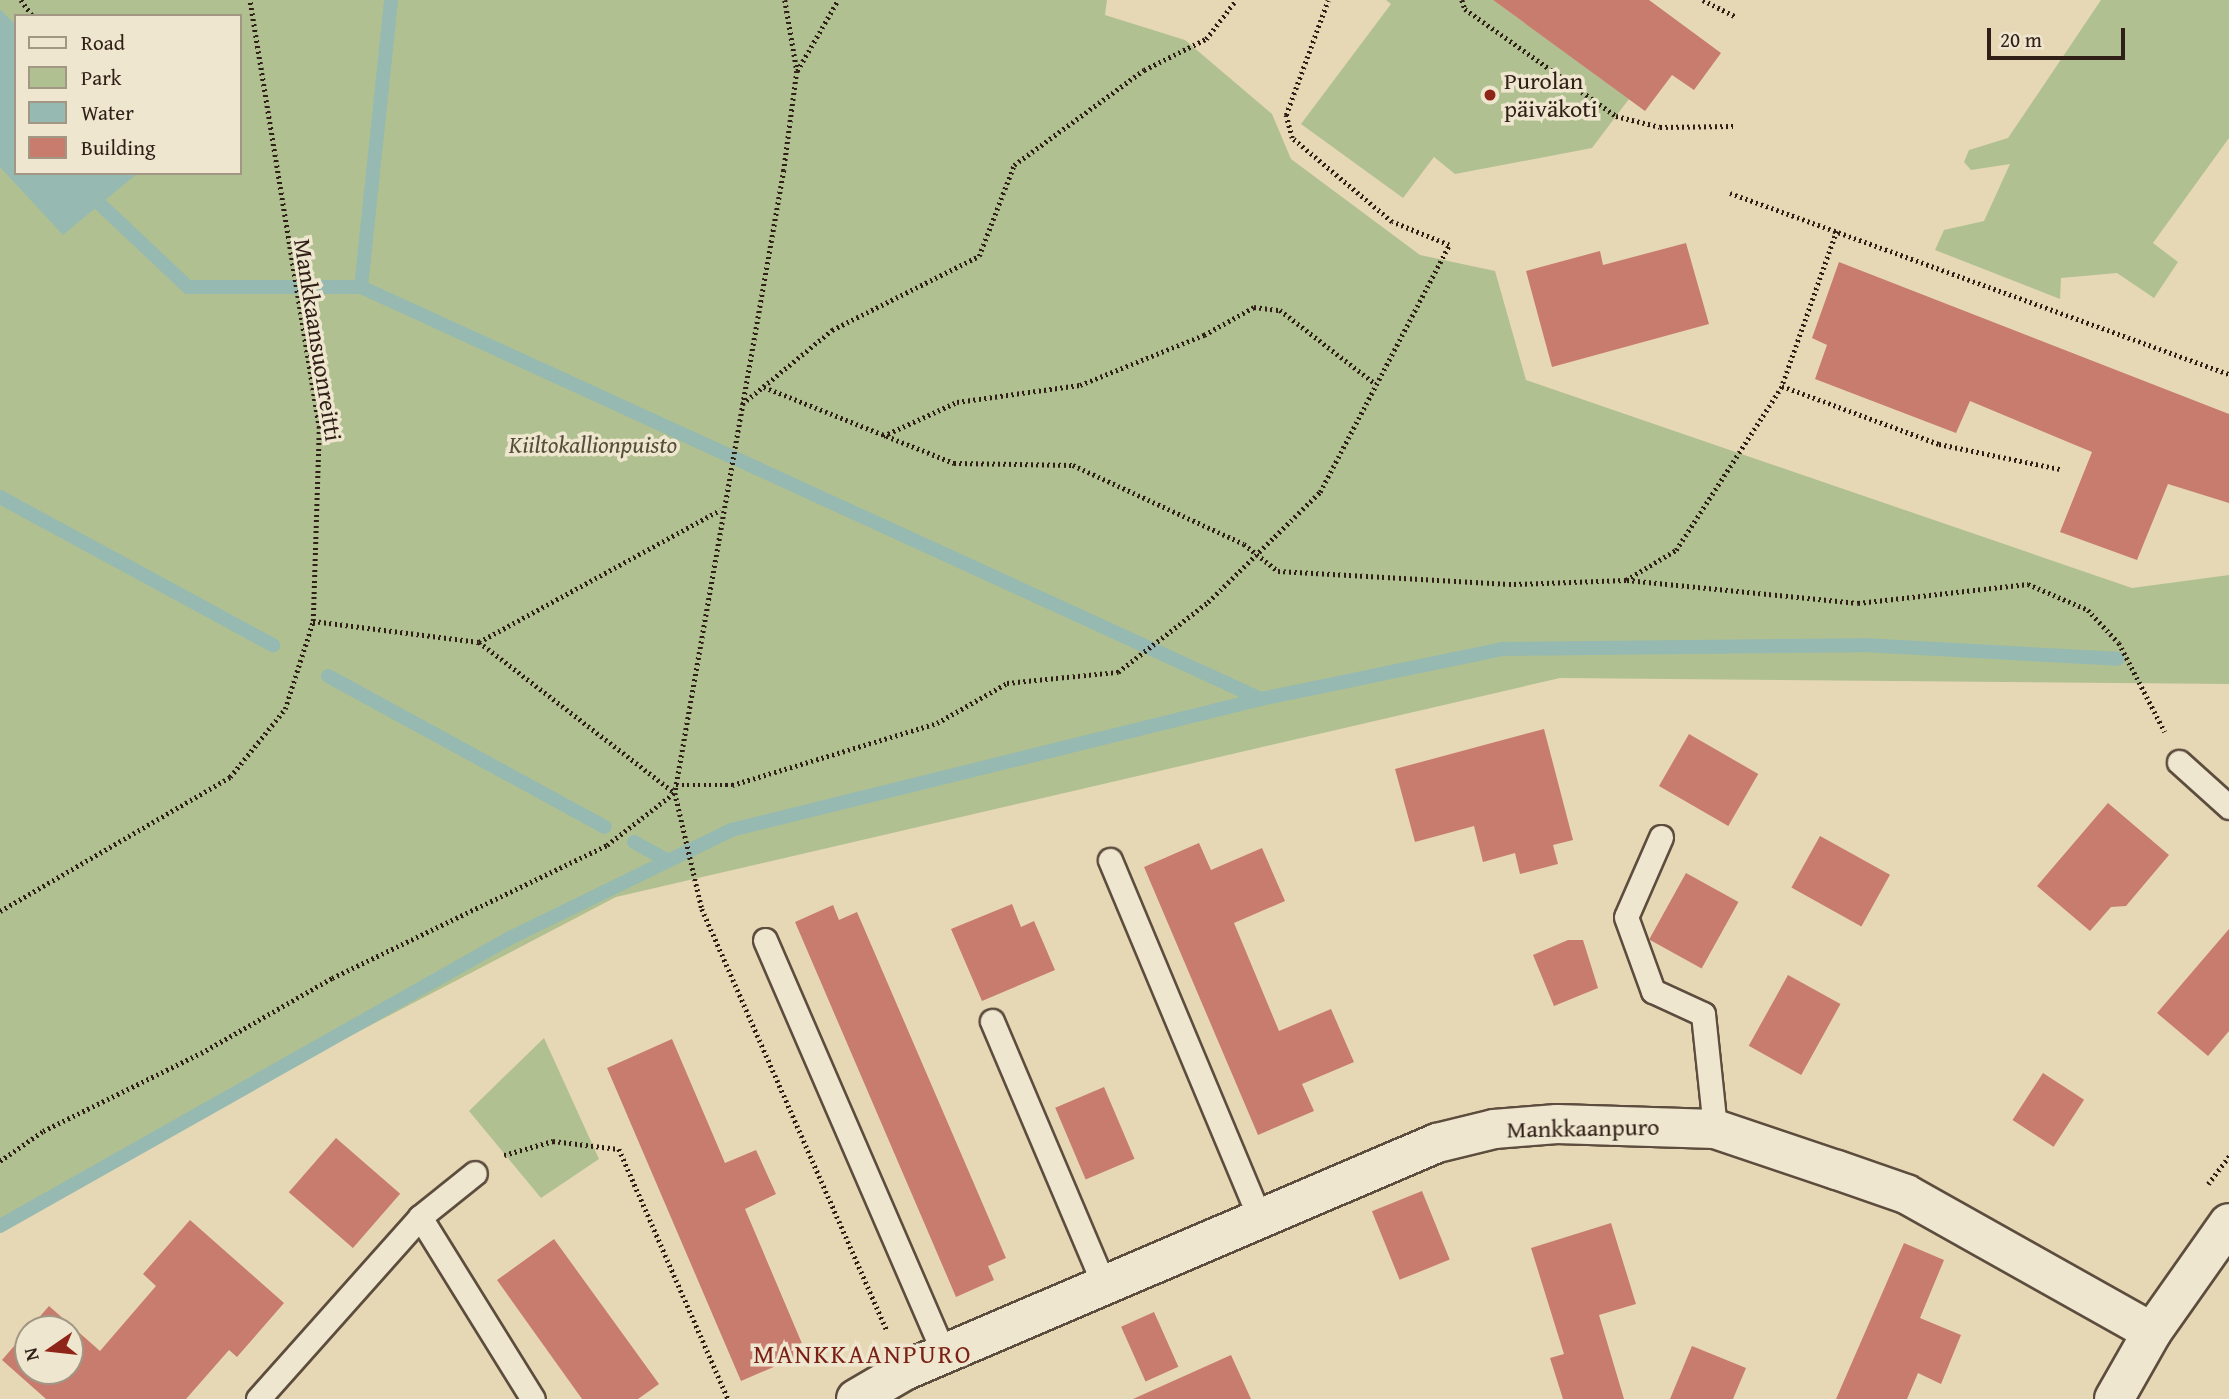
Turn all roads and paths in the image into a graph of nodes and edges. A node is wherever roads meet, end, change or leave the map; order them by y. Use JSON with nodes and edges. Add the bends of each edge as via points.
{"nodes":[{"id":1,"x":250,"y":0,"type":"edge"},
{"id":2,"x":785,"y":0,"type":"edge"},
{"id":3,"x":838,"y":0,"type":"edge"},
{"id":4,"x":1236,"y":0,"type":"edge"},
{"id":5,"x":1328,"y":0,"type":"edge"},
{"id":6,"x":1462,"y":0,"type":"edge"},
{"id":7,"x":1703,"y":0,"type":"edge"},
{"id":8,"x":1735,"y":16,"type":"dead end"},
{"id":9,"x":797,"y":71,"type":"junction"},
{"id":10,"x":1733,"y":126,"type":"dead end"},
{"id":11,"x":1730,"y":193,"type":"dead end"},
{"id":12,"x":1837,"y":230,"type":"junction"},
{"id":13,"x":2229,"y":374,"type":"edge"},
{"id":14,"x":1373,"y":382,"type":"junction"},
{"id":15,"x":1782,"y":386,"type":"junction"},
{"id":16,"x":764,"y":387,"type":"junction"},
{"id":17,"x":741,"y":405,"type":"junction"},
{"id":18,"x":882,"y":436,"type":"junction"},
{"id":19,"x":2060,"y":469,"type":"dead end"},
{"id":20,"x":720,"y":510,"type":"junction"},
{"id":21,"x":1257,"y":554,"type":"junction"},
{"id":22,"x":1626,"y":580,"type":"junction"},
{"id":23,"x":313,"y":621,"type":"junction"},
{"id":24,"x":479,"y":642,"type":"junction"},
{"id":25,"x":2179,"y":762,"type":"joint"},
{"id":26,"x":676,"y":785,"type":"junction"},
{"id":27,"x":675,"y":793,"type":"junction"},
{"id":28,"x":2229,"y":807,"type":"edge"},
{"id":29,"x":1661,"y":837,"type":"dead end"},
{"id":30,"x":1110,"y":860,"type":"dead end"},
{"id":31,"x":0,"y":911,"type":"edge"},
{"id":32,"x":765,"y":940,"type":"dead end"},
{"id":33,"x":992,"y":1021,"type":"dead end"},
{"id":34,"x":1715,"y":1129,"type":"junction"},
{"id":35,"x":0,"y":1161,"type":"edge"},
{"id":36,"x":475,"y":1173,"type":"joint"},
{"id":37,"x":421,"y":1217,"type":"junction"},
{"id":38,"x":1260,"y":1219,"type":"junction"},
{"id":39,"x":2229,"y":1223,"type":"edge"},
{"id":40,"x":1104,"y":1285,"type":"junction"},
{"id":41,"x":2152,"y":1332,"type":"junction"},
{"id":42,"x":944,"y":1354,"type":"junction"},
{"id":43,"x":904,"y":1371,"type":"junction"},
{"id":44,"x":258,"y":1399,"type":"edge"},
{"id":45,"x":533,"y":1399,"type":"edge"},
{"id":46,"x":728,"y":1399,"type":"edge"},
{"id":47,"x":856,"y":1399,"type":"edge"},
{"id":48,"x":2114,"y":1399,"type":"edge"}],
"edges":[{"from":1,"to":23,"type":"path","name":"Mankkaansuonreitti","via":[[285,242],[319,428]]},
{"from":2,"to":9,"type":"path"},
{"from":3,"to":9,"type":"path"},
{"from":4,"to":16,"type":"path","via":[[1206,39],[1144,70],[1014,165],[979,256],[832,330]]},
{"from":5,"to":14,"type":"path","via":[[1286,115],[1292,138],[1392,222],[1449,245]]},
{"from":6,"to":10,"type":"path","via":[[1465,9],[1616,116],[1660,127]]},
{"from":7,"to":8,"type":"path"},
{"from":9,"to":17,"type":"path"},
{"from":11,"to":12,"type":"path"},
{"from":12,"to":13,"type":"path"},
{"from":12,"to":15,"type":"path"},
{"from":14,"to":18,"type":"path","via":[[1280,310],[1254,307],[1204,335],[1080,385],[957,402]]},
{"from":14,"to":21,"type":"path","via":[[1320,492]]},
{"from":15,"to":19,"type":"path","via":[[1939,444]]},
{"from":15,"to":22,"type":"path","via":[[1676,550]]},
{"from":16,"to":17,"type":"path"},
{"from":16,"to":18,"type":"path"},
{"from":17,"to":20,"type":"path"},
{"from":18,"to":21,"type":"path","via":[[954,463],[1073,465]]},
{"from":20,"to":24,"type":"path"},
{"from":20,"to":26,"type":"path"},
{"from":21,"to":22,"type":"path","via":[[1278,571],[1389,582]]},
{"from":21,"to":26,"type":"path","via":[[1208,603],[1118,672],[1007,683],[937,723],[732,785]]},
{"from":22,"to":25,"type":"path","via":[[1858,603],[2028,584],[2088,610],[2119,643]]},
{"from":23,"to":24,"type":"path"},
{"from":23,"to":31,"type":"path","name":"Mankkaansuonreitti","via":[[285,709],[229,777]]},
{"from":24,"to":27,"type":"path"},
{"from":25,"to":28,"type":"lane"},
{"from":26,"to":27,"type":"path"},
{"from":27,"to":35,"type":"path","via":[[607,845],[332,978],[43,1131]]},
{"from":27,"to":43,"type":"path","via":[[689,868]]},
{"from":29,"to":34,"type":"lane","via":[[1626,917],[1653,991],[1703,1014]]},
{"from":30,"to":38,"type":"lane"},
{"from":32,"to":42,"type":"lane"},
{"from":33,"to":40,"type":"lane"},
{"from":34,"to":38,"type":"street","name":"Mankkaanpuro","via":[[1558,1124],[1494,1129],[1437,1143]]},
{"from":34,"to":41,"type":"street","name":"Mankkaanpuro","via":[[1906,1194]]},
{"from":36,"to":37,"type":"lane"},
{"from":36,"to":46,"type":"path","via":[[523,1145],[553,1141],[619,1149]]},
{"from":37,"to":44,"type":"lane"},
{"from":37,"to":45,"type":"lane"},
{"from":38,"to":40,"type":"street","name":"Mankkaanpuro"},
{"from":39,"to":41,"type":"street"},
{"from":40,"to":42,"type":"street","name":"Mankkaanpuro"},
{"from":41,"to":48,"type":"street"},
{"from":42,"to":43,"type":"street","name":"Mankkaanpuro"},
{"from":43,"to":47,"type":"street","name":"Mankkaanpuro"}]}
